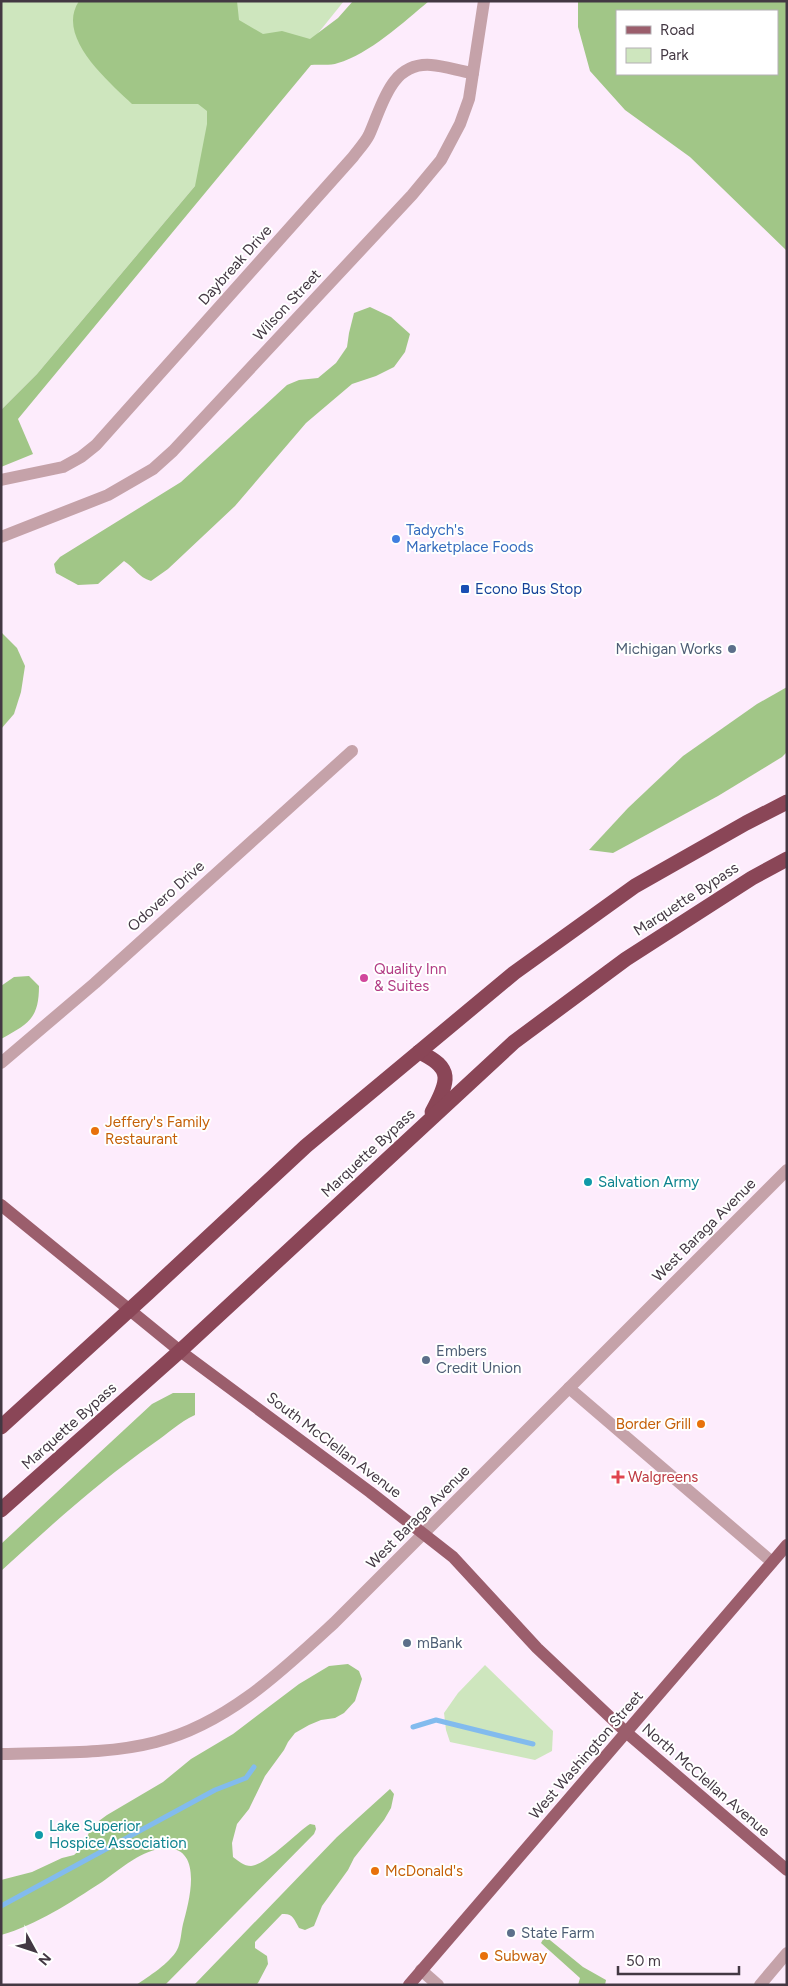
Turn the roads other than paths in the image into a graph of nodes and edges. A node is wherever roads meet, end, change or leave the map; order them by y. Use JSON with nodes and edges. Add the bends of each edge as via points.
{"nodes":[{"id":1,"x":484,"y":1,"type":"edge"},
{"id":2,"x":473,"y":73,"type":"junction"},
{"id":3,"x":1,"y":480,"type":"edge"},
{"id":4,"x":1,"y":537,"type":"edge"},
{"id":5,"x":352,"y":751,"type":"dead end"},
{"id":6,"x":787,"y":802,"type":"edge"},
{"id":7,"x":787,"y":859,"type":"edge"},
{"id":8,"x":419,"y":1052,"type":"junction"},
{"id":9,"x":1,"y":1063,"type":"edge"},
{"id":10,"x":425,"y":1124,"type":"junction"},
{"id":11,"x":787,"y":1170,"type":"edge"},
{"id":12,"x":1,"y":1205,"type":"edge"},
{"id":13,"x":130,"y":1309,"type":"junction"},
{"id":14,"x":180,"y":1351,"type":"junction"},
{"id":15,"x":570,"y":1388,"type":"junction"},
{"id":16,"x":1,"y":1427,"type":"edge"},
{"id":17,"x":1,"y":1510,"type":"edge"},
{"id":18,"x":424,"y":1533,"type":"junction"},
{"id":19,"x":787,"y":1545,"type":"edge"},
{"id":20,"x":772,"y":1562,"type":"junction"},
{"id":21,"x":627,"y":1733,"type":"junction"},
{"id":22,"x":1,"y":1754,"type":"edge"},
{"id":23,"x":787,"y":1870,"type":"edge"},
{"id":24,"x":787,"y":1952,"type":"edge"},
{"id":25,"x":421,"y":1970,"type":"junction"},
{"id":26,"x":408,"y":1985,"type":"edge"},
{"id":27,"x":438,"y":1985,"type":"edge"},
{"id":28,"x":760,"y":1985,"type":"edge"}],
"edges":[{"from":1,"to":2,"type":"street","name":"Wilson Street"},
{"from":2,"to":3,"type":"street","name":"Daybreak Drive","via":[[430,65],[404,72],[393,82],[368,136],[353,157],[96,445],[63,467]]},
{"from":2,"to":4,"type":"street","name":"Wilson Street","via":[[469,99],[460,124],[441,160],[173,451],[153,469],[108,495]]},
{"from":5,"to":9,"type":"street","name":"Odovero Drive"},
{"from":6,"to":8,"type":"highway","via":[[635,886],[514,973]]},
{"from":7,"to":10,"type":"highway","name":"Marquette Bypass","via":[[626,958],[514,1042]]},
{"from":8,"to":10,"type":"highway","via":[[434,1059],[446,1078],[444,1091]]},
{"from":8,"to":13,"type":"highway","via":[[306,1146]]},
{"from":10,"to":14,"type":"highway","name":"Marquette Bypass"},
{"from":11,"to":15,"type":"street","name":"West Baraga Avenue"},
{"from":12,"to":13,"type":"main road","name":"South McClellan Avenue"},
{"from":13,"to":14,"type":"main road","name":"South McClellan Avenue"},
{"from":13,"to":16,"type":"highway"},
{"from":14,"to":17,"type":"highway","name":"Marquette Bypass"},
{"from":14,"to":18,"type":"main road","name":"South McClellan Avenue"},
{"from":15,"to":18,"type":"street","name":"West Baraga Avenue"},
{"from":15,"to":20,"type":"street"},
{"from":18,"to":21,"type":"main road","name":"South McClellan Avenue","via":[[453,1557],[537,1648]]},
{"from":18,"to":22,"type":"street","name":"West Baraga Avenue","via":[[296,1659],[217,1717],[179,1736],[156,1743],[115,1750]]},
{"from":19,"to":20,"type":"main road","name":"West Washington Street"},
{"from":20,"to":21,"type":"main road","name":"West Washington Street"},
{"from":21,"to":23,"type":"main road","name":"North McClellan Avenue"},
{"from":21,"to":25,"type":"main road","name":"West Washington Street"},
{"from":24,"to":28,"type":"street"},
{"from":25,"to":26,"type":"main road","name":"West Washington Street"},
{"from":25,"to":27,"type":"street"}]}
